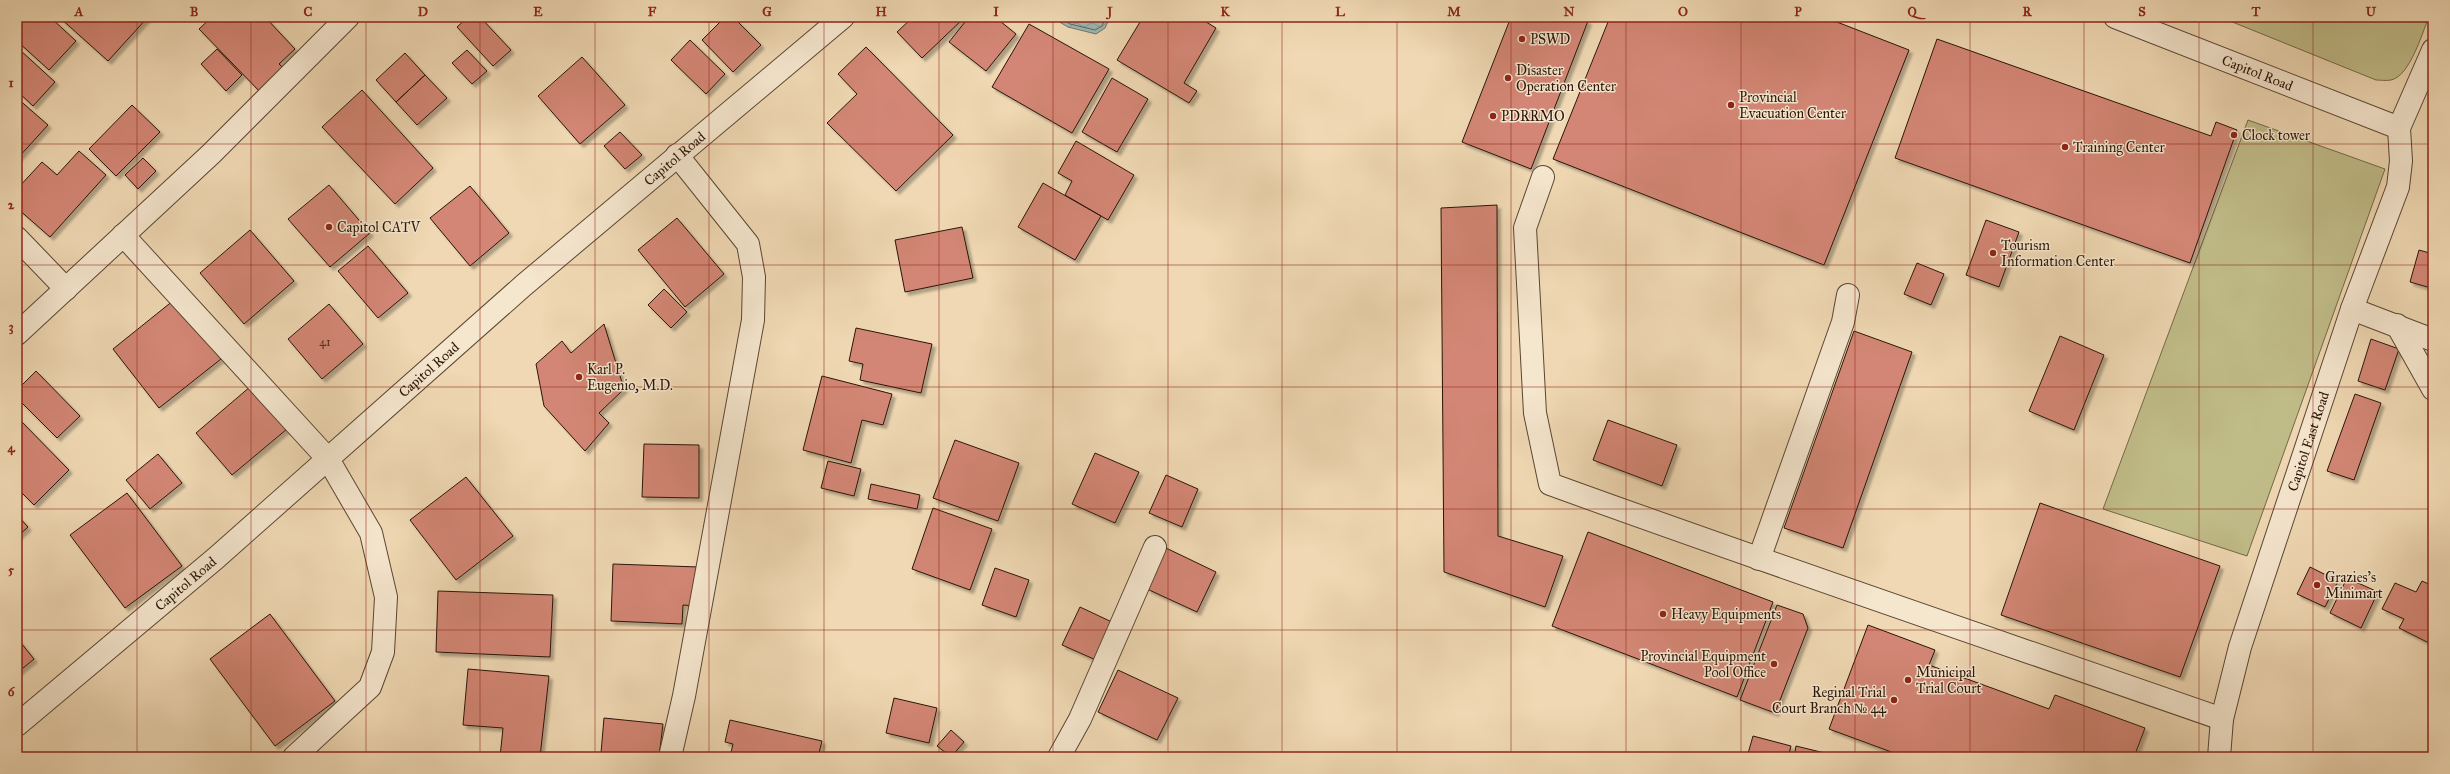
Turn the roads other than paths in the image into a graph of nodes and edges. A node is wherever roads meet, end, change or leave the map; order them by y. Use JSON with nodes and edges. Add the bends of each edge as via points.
{"nodes":[{"id":1,"x":348,"y":17,"type":"edge"},
{"id":2,"x":843,"y":17,"type":"edge"},
{"id":3,"x":2115,"y":17,"type":"edge"},
{"id":4,"x":2433,"y":50,"type":"edge"},
{"id":5,"x":2399,"y":128,"type":"junction"},
{"id":6,"x":676,"y":155,"type":"junction"},
{"id":7,"x":1543,"y":177,"type":"dead end"},
{"id":8,"x":123,"y":235,"type":"junction"},
{"id":9,"x":17,"y":238,"type":"edge"},
{"id":10,"x":66,"y":289,"type":"junction"},
{"id":11,"x":1848,"y":295,"type":"dead end"},
{"id":12,"x":2352,"y":309,"type":"junction"},
{"id":13,"x":2397,"y":325,"type":"junction"},
{"id":14,"x":17,"y":334,"type":"edge"},
{"id":15,"x":2433,"y":340,"type":"edge"},
{"id":16,"x":2433,"y":389,"type":"edge"},
{"id":17,"x":328,"y":460,"type":"junction"},
{"id":18,"x":1155,"y":547,"type":"dead end"},
{"id":19,"x":1759,"y":559,"type":"junction"},
{"id":20,"x":2222,"y":719,"type":"junction"},
{"id":21,"x":17,"y":725,"type":"edge"},
{"id":22,"x":294,"y":757,"type":"edge"},
{"id":23,"x":670,"y":757,"type":"edge"},
{"id":24,"x":1059,"y":757,"type":"edge"},
{"id":25,"x":2219,"y":757,"type":"edge"}],
"edges":[{"from":1,"to":8,"type":"street","via":[[211,154]]},
{"from":2,"to":6,"type":"street","name":"Capitol Road"},
{"from":3,"to":5,"type":"street","name":"Capitol Road"},
{"from":4,"to":5,"type":"street"},
{"from":5,"to":12,"type":"street","name":"Capitol East Road","via":[[2401,161],[2398,187]]},
{"from":6,"to":17,"type":"street","name":"Capitol Road","via":[[524,285]]},
{"from":6,"to":23,"type":"street","via":[[748,244],[754,277],[753,320],[684,696]]},
{"from":7,"to":19,"type":"street","via":[[1525,228],[1535,413],[1550,484]]},
{"from":8,"to":10,"type":"street"},
{"from":8,"to":17,"type":"street"},
{"from":9,"to":10,"type":"street"},
{"from":10,"to":14,"type":"street"},
{"from":11,"to":19,"type":"street","via":[[1843,322]]},
{"from":12,"to":13,"type":"street"},
{"from":12,"to":20,"type":"street","name":"Capitol East Road","via":[[2240,647]]},
{"from":13,"to":15,"type":"street"},
{"from":13,"to":16,"type":"street"},
{"from":17,"to":21,"type":"street","name":"Capitol Road"},
{"from":17,"to":22,"type":"street","via":[[371,533],[386,597],[383,652],[370,688]]},
{"from":18,"to":24,"type":"street","via":[[1080,718]]},
{"from":19,"to":20,"type":"street","via":[[1838,584]]},
{"from":20,"to":25,"type":"street","name":"Capitol East Road"}]}
